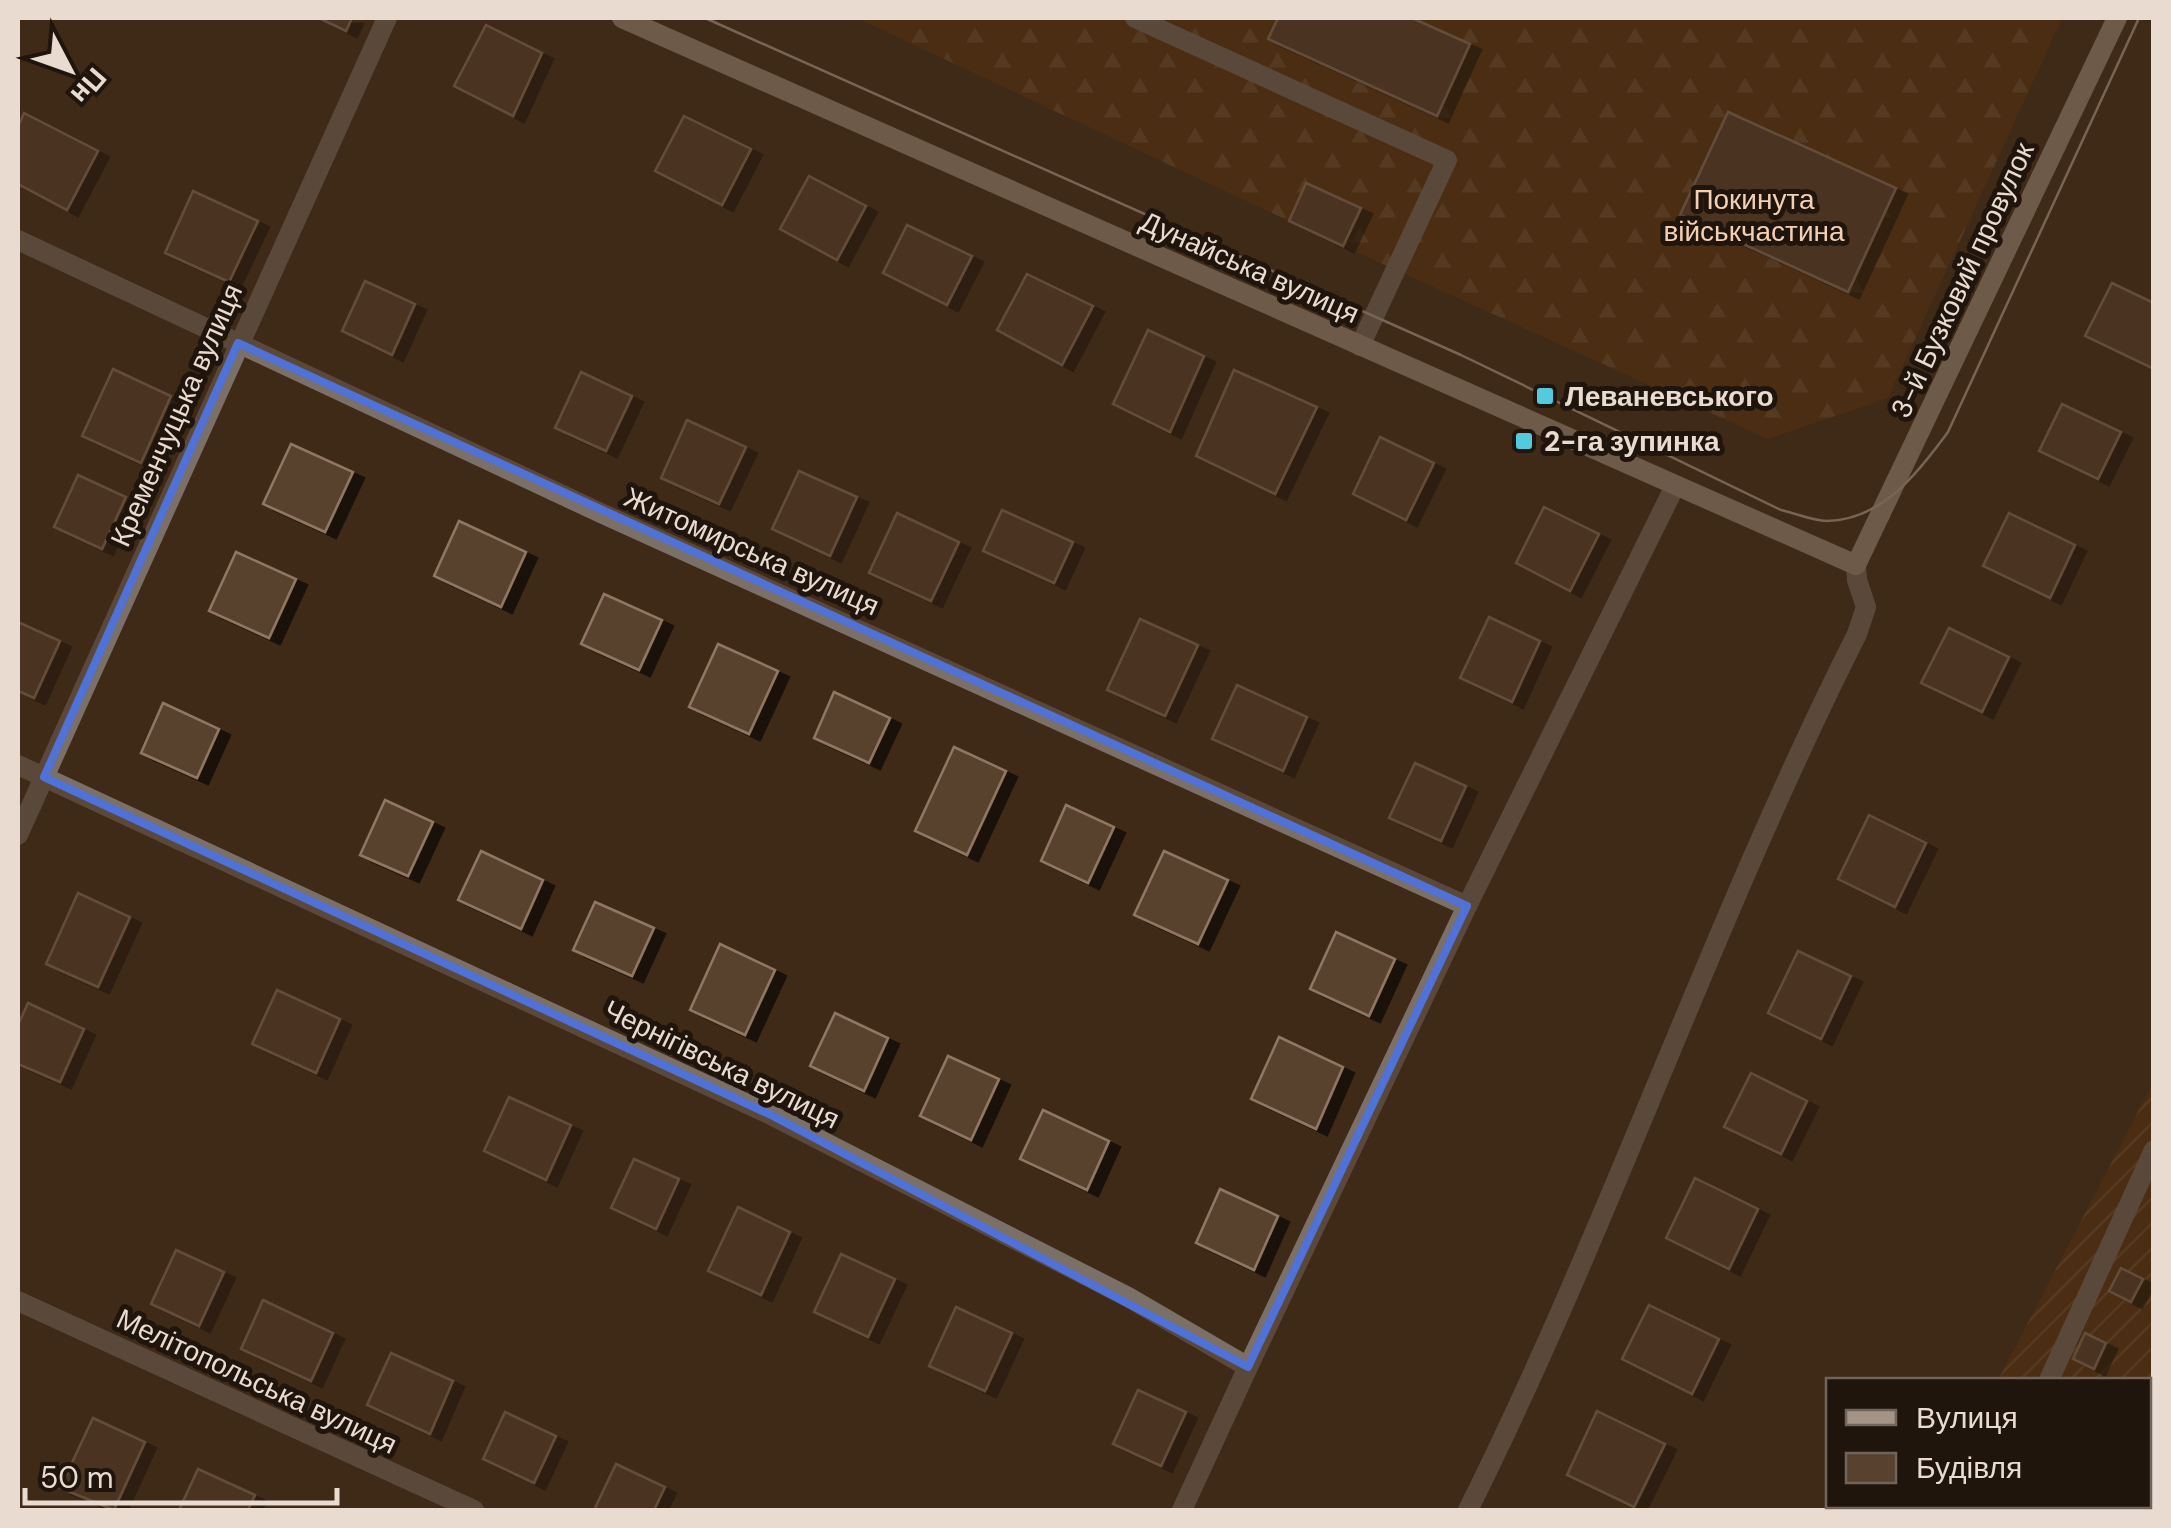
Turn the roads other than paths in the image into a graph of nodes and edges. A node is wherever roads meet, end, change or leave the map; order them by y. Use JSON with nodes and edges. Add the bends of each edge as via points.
{"nodes":[{"id":1,"x":387,"y":18,"type":"edge"},
{"id":2,"x":622,"y":18,"type":"edge"},
{"id":3,"x":1136,"y":18,"type":"edge"},
{"id":4,"x":2117,"y":18,"type":"edge"},
{"id":5,"x":18,"y":240,"type":"edge"},
{"id":6,"x":238,"y":343,"type":"junction"},
{"id":7,"x":1360,"y":346,"type":"junction"},
{"id":8,"x":1675,"y":486,"type":"junction"},
{"id":9,"x":1856,"y":565,"type":"junction"},
{"id":10,"x":18,"y":765,"type":"edge"},
{"id":11,"x":44,"y":777,"type":"junction"},
{"id":12,"x":18,"y":836,"type":"edge"},
{"id":13,"x":1466,"y":906,"type":"junction"},
{"id":14,"x":2154,"y":1150,"type":"edge"},
{"id":15,"x":18,"y":1301,"type":"edge"},
{"id":16,"x":1248,"y":1367,"type":"junction"},
{"id":17,"x":2050,"y":1378,"type":"edge"},
{"id":18,"x":474,"y":1510,"type":"edge"},
{"id":19,"x":1182,"y":1510,"type":"edge"},
{"id":20,"x":1468,"y":1510,"type":"edge"}],
"edges":[{"from":1,"to":6,"type":"street","name":"Кременчуцька вулиця"},
{"from":2,"to":7,"type":"street","name":"Дунайська вулиця"},
{"from":3,"to":7,"type":"street","via":[[1447,160]]},
{"from":4,"to":9,"type":"street","name":"3-й Бузковий провулок"},
{"from":5,"to":6,"type":"street","name":"Житомирська вулиця"},
{"from":6,"to":11,"type":"street","name":"Кременчуцька вулиця"},
{"from":6,"to":13,"type":"street","name":"Житомирська вулиця"},
{"from":7,"to":8,"type":"street","name":"Дунайська вулиця"},
{"from":8,"to":9,"type":"street","name":"Дунайська вулиця"},
{"from":8,"to":13,"type":"street"},
{"from":9,"to":20,"type":"street","via":[[1866,607],[1857,634],[1756,846]]},
{"from":10,"to":11,"type":"street","name":"Чернігівська вулиця"},
{"from":11,"to":12,"type":"street","name":"Кременчуцька вулиця"},
{"from":11,"to":16,"type":"street","name":"Чернігівська вулиця","via":[[771,1116],[1128,1297]]},
{"from":13,"to":16,"type":"street"},
{"from":14,"to":17,"type":"street"},
{"from":15,"to":18,"type":"street","name":"Мелітопольська вулиця"},
{"from":16,"to":19,"type":"street"}]}
